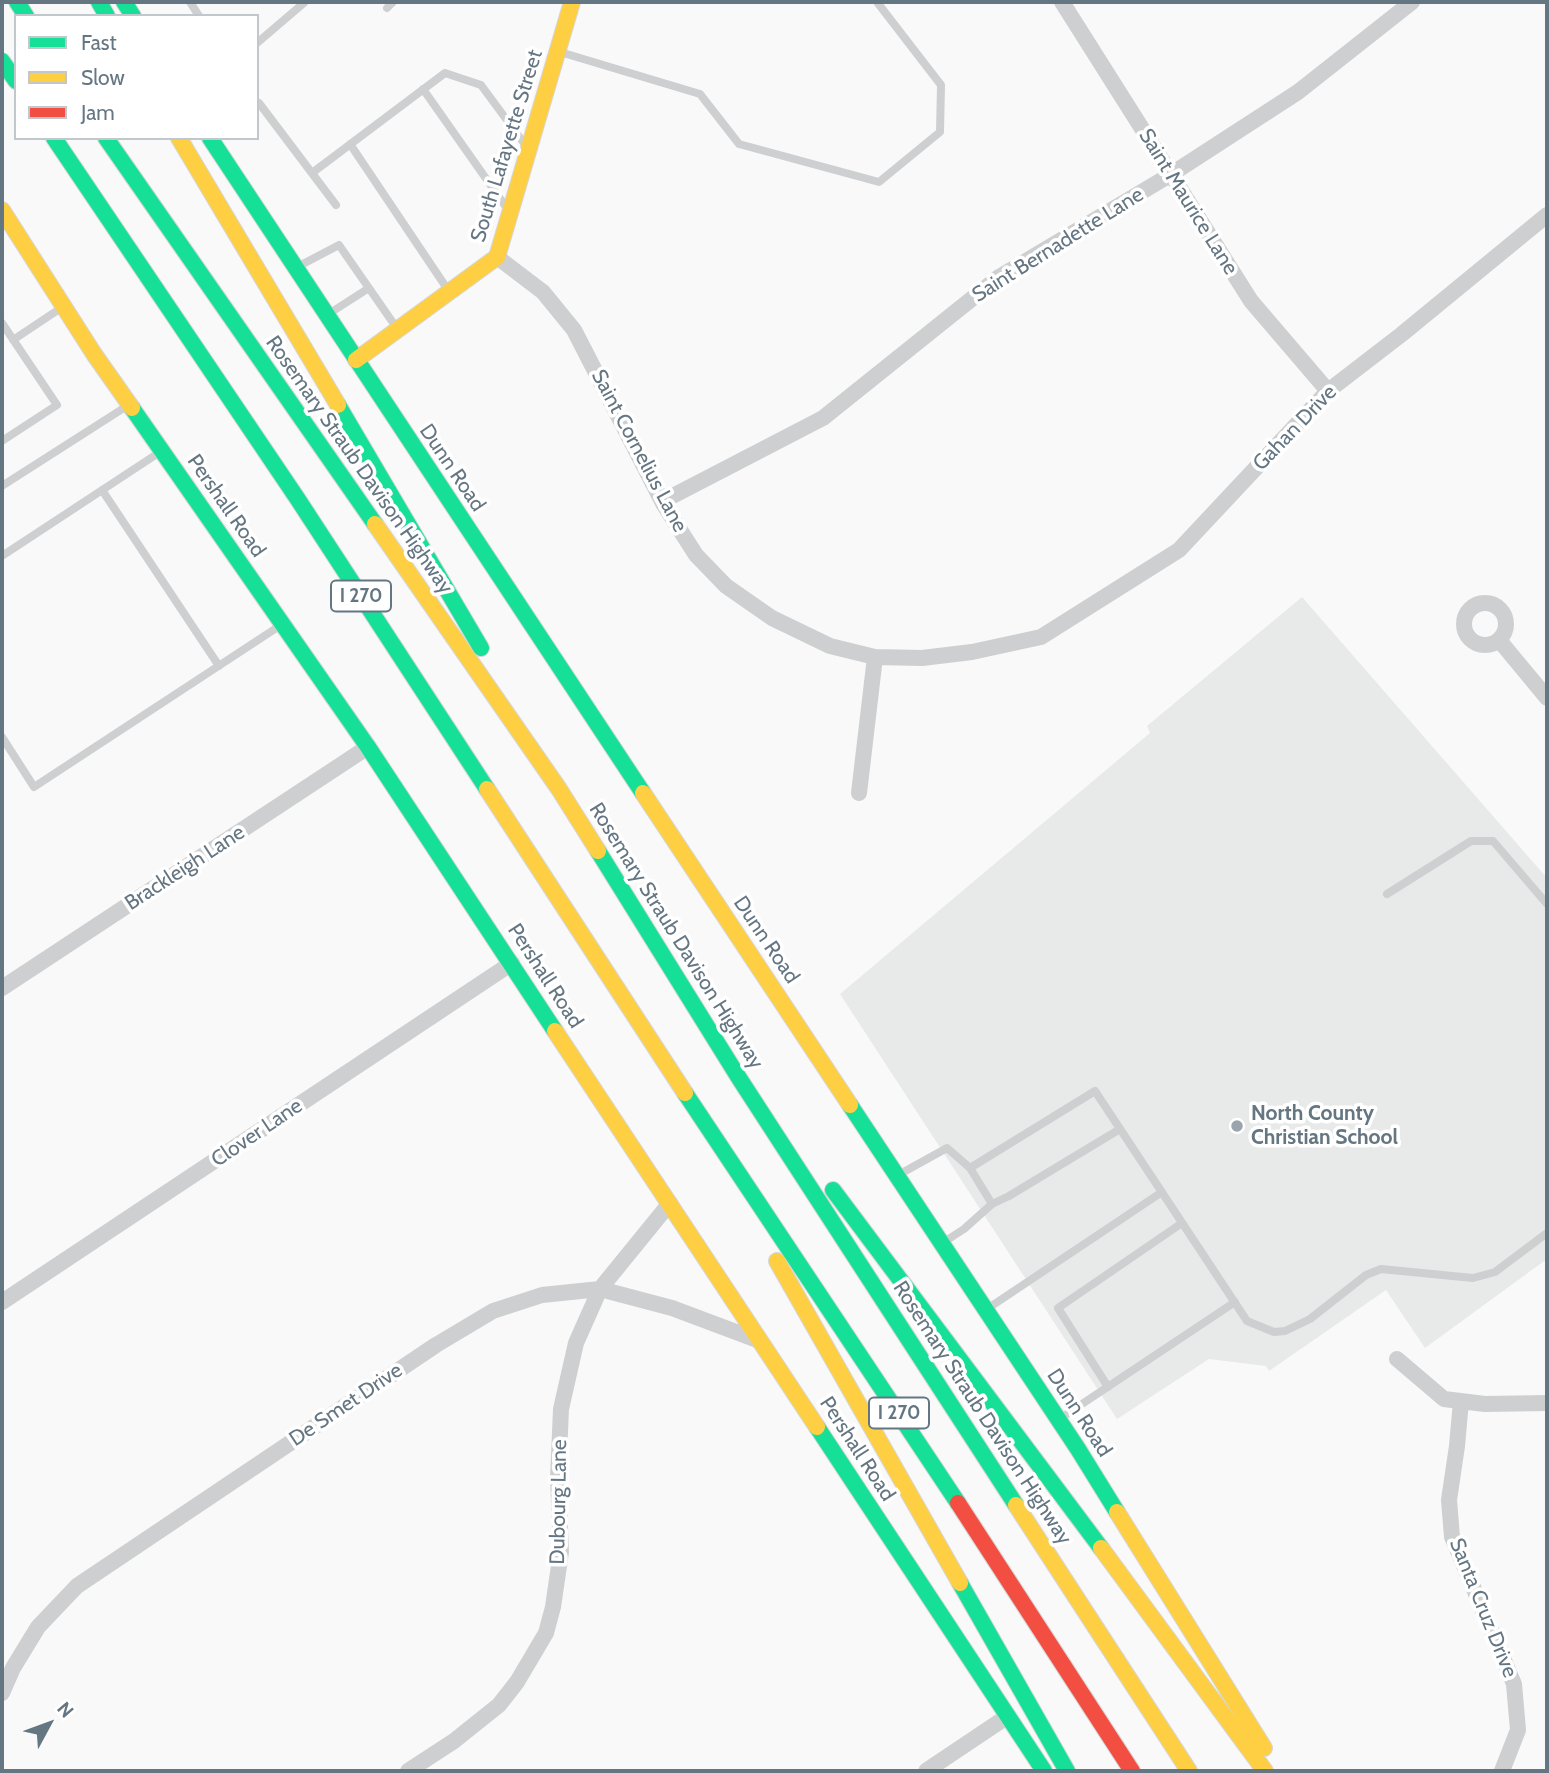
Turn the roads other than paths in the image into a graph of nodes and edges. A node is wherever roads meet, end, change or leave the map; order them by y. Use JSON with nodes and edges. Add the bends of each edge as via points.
{"nodes":[{"id":1,"x":305,"y":2,"type":"edge"},
{"id":2,"x":572,"y":2,"type":"edge"},
{"id":3,"x":877,"y":2,"type":"edge"},
{"id":4,"x":1062,"y":2,"type":"edge"},
{"id":5,"x":1386,"y":2,"type":"edge"},
{"id":6,"x":1412,"y":2,"type":"edge"},
{"id":7,"x":1397,"y":15,"type":"junction"},
{"id":8,"x":259,"y":41,"type":"edge"},
{"id":9,"x":558,"y":52,"type":"junction"},
{"id":10,"x":2,"y":62,"type":"edge"},
{"id":11,"x":14,"y":79,"type":"edge"},
{"id":12,"x":423,"y":89,"type":"junction"},
{"id":13,"x":259,"y":103,"type":"edge"},
{"id":14,"x":55,"y":140,"type":"edge"},
{"id":15,"x":107,"y":140,"type":"edge"},
{"id":16,"x":180,"y":140,"type":"edge"},
{"id":17,"x":211,"y":140,"type":"edge"},
{"id":18,"x":351,"y":144,"type":"junction"},
{"id":19,"x":529,"y":149,"type":"junction"},
{"id":20,"x":312,"y":173,"type":"junction"},
{"id":21,"x":1170,"y":175,"type":"junction"},
{"id":22,"x":336,"y":205,"type":"dead end"},
{"id":23,"x":2,"y":209,"type":"edge"},
{"id":24,"x":510,"y":212,"type":"junction"},
{"id":25,"x":1547,"y":215,"type":"edge"},
{"id":26,"x":497,"y":257,"type":"junction"},
{"id":27,"x":296,"y":268,"type":"junction"},
{"id":28,"x":369,"y":289,"type":"junction"},
{"id":29,"x":449,"y":292,"type":"junction"},
{"id":30,"x":63,"y":306,"type":"junction"},
{"id":31,"x":326,"y":316,"type":"junction"},
{"id":32,"x":2,"y":323,"type":"edge"},
{"id":33,"x":397,"y":330,"type":"junction"},
{"id":34,"x":13,"y":340,"type":"junction"},
{"id":35,"x":356,"y":360,"type":"junction"},
{"id":36,"x":1328,"y":391,"type":"junction"},
{"id":37,"x":129,"y":405,"type":"junction"},
{"id":38,"x":2,"y":441,"type":"edge"},
{"id":39,"x":161,"y":451,"type":"junction"},
{"id":40,"x":2,"y":485,"type":"edge"},
{"id":41,"x":102,"y":490,"type":"junction"},
{"id":42,"x":663,"y":501,"type":"junction"},
{"id":43,"x":2,"y":556,"type":"edge"},
{"id":44,"x":282,"y":624,"type":"junction"},
{"id":45,"x":1041,"y":637,"type":"joint"},
{"id":46,"x":1499,"y":640,"type":"dead end"},
{"id":47,"x":875,"y":657,"type":"junction"},
{"id":48,"x":219,"y":666,"type":"junction"},
{"id":49,"x":1547,"y":698,"type":"edge"},
{"id":50,"x":2,"y":737,"type":"edge"},
{"id":51,"x":368,"y":747,"type":"junction"},
{"id":52,"x":559,"y":789,"type":"junction"},
{"id":53,"x":859,"y":793,"type":"dead end"},
{"id":54,"x":1387,"y":894,"type":"dead end"},
{"id":55,"x":1547,"y":904,"type":"edge"},
{"id":56,"x":512,"y":963,"type":"junction"},
{"id":57,"x":2,"y":988,"type":"edge"},
{"id":58,"x":661,"y":1057,"type":"junction"},
{"id":59,"x":739,"y":1078,"type":"junction"},
{"id":60,"x":1120,"y":1129,"type":"junction"},
{"id":61,"x":970,"y":1168,"type":"junction"},
{"id":62,"x":897,"y":1176,"type":"junction"},
{"id":63,"x":1162,"y":1192,"type":"junction"},
{"id":64,"x":670,"y":1203,"type":"junction"},
{"id":65,"x":992,"y":1204,"type":"junction"},
{"id":66,"x":1182,"y":1223,"type":"junction"},
{"id":67,"x":1547,"y":1233,"type":"edge"},
{"id":68,"x":942,"y":1244,"type":"junction"},
{"id":69,"x":600,"y":1289,"type":"junction"},
{"id":70,"x":2,"y":1302,"type":"edge"},
{"id":71,"x":1235,"y":1302,"type":"junction"},
{"id":72,"x":986,"y":1310,"type":"junction"},
{"id":73,"x":762,"y":1342,"type":"junction"},
{"id":74,"x":1398,"y":1359,"type":"dead end"},
{"id":75,"x":1108,"y":1387,"type":"junction"},
{"id":76,"x":1461,"y":1401,"type":"junction"},
{"id":77,"x":1547,"y":1403,"type":"edge"},
{"id":78,"x":1059,"y":1420,"type":"junction"},
{"id":79,"x":2,"y":1693,"type":"edge"},
{"id":80,"x":1008,"y":1716,"type":"junction"},
{"id":81,"x":408,"y":1771,"type":"edge"},
{"id":82,"x":926,"y":1771,"type":"edge"},
{"id":83,"x":1044,"y":1771,"type":"edge"},
{"id":84,"x":1067,"y":1771,"type":"edge"},
{"id":85,"x":1132,"y":1771,"type":"edge"},
{"id":86,"x":1189,"y":1771,"type":"edge"},
{"id":87,"x":1265,"y":1771,"type":"edge"},
{"id":88,"x":1278,"y":1771,"type":"edge"},
{"id":89,"x":1502,"y":1771,"type":"edge"}],
"edges":[{"from":1,"to":8,"type":"lane"},
{"from":2,"to":9,"type":"main road","name":"South Lafayette Street"},
{"from":3,"to":9,"type":"lane","via":[[942,85],[940,132],[879,182],[739,144],[700,94]]},
{"from":4,"to":21,"type":"street","name":"Saint Maurice Lane"},
{"from":5,"to":7,"type":"street"},
{"from":6,"to":7,"type":"street","name":"Saint Bernadette Lane"},
{"from":7,"to":21,"type":"street","name":"Saint Bernadette Lane","via":[[1298,92]]},
{"from":9,"to":19,"type":"main road","name":"South Lafayette Street"},
{"from":10,"to":11,"type":"main road"},
{"from":12,"to":18,"type":"lane"},
{"from":12,"to":19,"type":"lane","via":[[445,73],[481,85]]},
{"from":12,"to":24,"type":"lane"},
{"from":13,"to":20,"type":"lane"},
{"from":14,"to":58,"type":"main road","number":"I 270","via":[[297,498]]},
{"from":15,"to":52,"type":"main road","name":"Rosemary Straub Davison Highway","number":"I 270"},
{"from":16,"to":52,"type":"main road","via":[[450,592]]},
{"from":17,"to":27,"type":"main road","name":"Dunn Road"},
{"from":18,"to":20,"type":"lane"},
{"from":18,"to":29,"type":"lane"},
{"from":19,"to":24,"type":"main road","name":"South Lafayette Street"},
{"from":20,"to":22,"type":"lane"},
{"from":21,"to":36,"type":"street","name":"Saint Maurice Lane","via":[[1251,300]]},
{"from":21,"to":42,"type":"street","name":"Saint Bernadette Lane","via":[[999,277],[823,418]]},
{"from":23,"to":30,"type":"main road","name":"Pershall Road"},
{"from":24,"to":26,"type":"main road","name":"South Lafayette Street"},
{"from":25,"to":36,"type":"street","name":"Gahan Drive"},
{"from":26,"to":29,"type":"main road","name":"South Lafayette Street"},
{"from":26,"to":42,"type":"street","name":"Saint Cornelius Lane","via":[[544,292],[575,330]]},
{"from":27,"to":28,"type":"lane","via":[[339,245]]},
{"from":27,"to":31,"type":"main road","name":"Dunn Road"},
{"from":28,"to":31,"type":"lane"},
{"from":28,"to":33,"type":"lane"},
{"from":29,"to":33,"type":"main road","name":"South Lafayette Street"},
{"from":30,"to":34,"type":"lane"},
{"from":30,"to":37,"type":"main road","name":"Pershall Road"},
{"from":31,"to":35,"type":"main road","name":"Dunn Road"},
{"from":32,"to":34,"type":"lane"},
{"from":33,"to":35,"type":"main road","name":"South Lafayette Street"},
{"from":34,"to":38,"type":"lane","via":[[57,405]]},
{"from":35,"to":62,"type":"main road","name":"Dunn Road"},
{"from":36,"to":45,"type":"street","name":"Gahan Drive","via":[[1179,550]]},
{"from":37,"to":39,"type":"main road","name":"Pershall Road"},
{"from":37,"to":40,"type":"lane"},
{"from":39,"to":41,"type":"lane"},
{"from":39,"to":44,"type":"main road","name":"Pershall Road"},
{"from":41,"to":43,"type":"lane"},
{"from":41,"to":48,"type":"lane"},
{"from":42,"to":47,"type":"street","name":"Saint Cornelius Lane","via":[[696,555],[726,586],[772,618],[830,646]]},
{"from":44,"to":48,"type":"lane"},
{"from":44,"to":51,"type":"main road","name":"Pershall Road"},
{"from":45,"to":47,"type":"street","name":"Saint Cornelius Lane","via":[[960,654]]},
{"from":46,"to":49,"type":"street"},
{"from":47,"to":53,"type":"street"},
{"from":48,"to":50,"type":"lane","via":[[34,786]]},
{"from":51,"to":56,"type":"main road","name":"Pershall Road"},
{"from":51,"to":57,"type":"street","name":"Brackleigh Lane"},
{"from":52,"to":59,"type":"main road","name":"Rosemary Straub Davison Highway","number":"I 270"},
{"from":54,"to":55,"type":"lane","via":[[1471,841],[1493,841]]},
{"from":56,"to":64,"type":"main road","name":"Pershall Road"},
{"from":56,"to":70,"type":"street","name":"Clover Lane"},
{"from":58,"to":84,"type":"main road"},
{"from":58,"to":85,"type":"main road","number":"I 270"},
{"from":59,"to":86,"type":"main road","name":"Rosemary Straub Davison Highway","number":"I 270"},
{"from":59,"to":87,"type":"main road","via":[[772,1108]]},
{"from":60,"to":61,"type":"lane","via":[[1095,1091]]},
{"from":60,"to":63,"type":"lane"},
{"from":60,"to":65,"type":"lane"},
{"from":61,"to":62,"type":"lane","via":[[947,1149]]},
{"from":61,"to":65,"type":"lane"},
{"from":62,"to":68,"type":"main road","name":"Dunn Road"},
{"from":63,"to":66,"type":"lane"},
{"from":63,"to":72,"type":"lane"},
{"from":64,"to":69,"type":"street","name":"Dubourg Lane"},
{"from":64,"to":73,"type":"main road","name":"Pershall Road"},
{"from":65,"to":68,"type":"lane"},
{"from":66,"to":71,"type":"lane"},
{"from":66,"to":75,"type":"lane","via":[[1058,1308]]},
{"from":67,"to":71,"type":"lane","via":[[1495,1272],[1473,1278],[1381,1269],[1285,1331],[1274,1332],[1247,1321]]},
{"from":68,"to":72,"type":"main road","name":"Dunn Road"},
{"from":69,"to":73,"type":"street","name":"De Smet Drive","via":[[672,1308]]},
{"from":69,"to":79,"type":"street","name":"De Smet Drive","via":[[542,1295],[493,1311],[77,1586],[38,1627]]},
{"from":69,"to":81,"type":"street","name":"Dubourg Lane","via":[[576,1342],[561,1409],[561,1552],[546,1633],[499,1705]]},
{"from":71,"to":75,"type":"lane"},
{"from":72,"to":78,"type":"main road","name":"Dunn Road"},
{"from":73,"to":80,"type":"main road","name":"Pershall Road"},
{"from":74,"to":76,"type":"street","via":[[1444,1399]]},
{"from":75,"to":78,"type":"lane"},
{"from":76,"to":77,"type":"street"},
{"from":76,"to":89,"type":"street","name":"Santa Cruz Drive","via":[[1449,1500],[1452,1537],[1514,1684],[1518,1730]]},
{"from":78,"to":88,"type":"main road","name":"Dunn Road"},
{"from":80,"to":82,"type":"street"},
{"from":80,"to":83,"type":"main road","name":"Pershall Road"}]}
